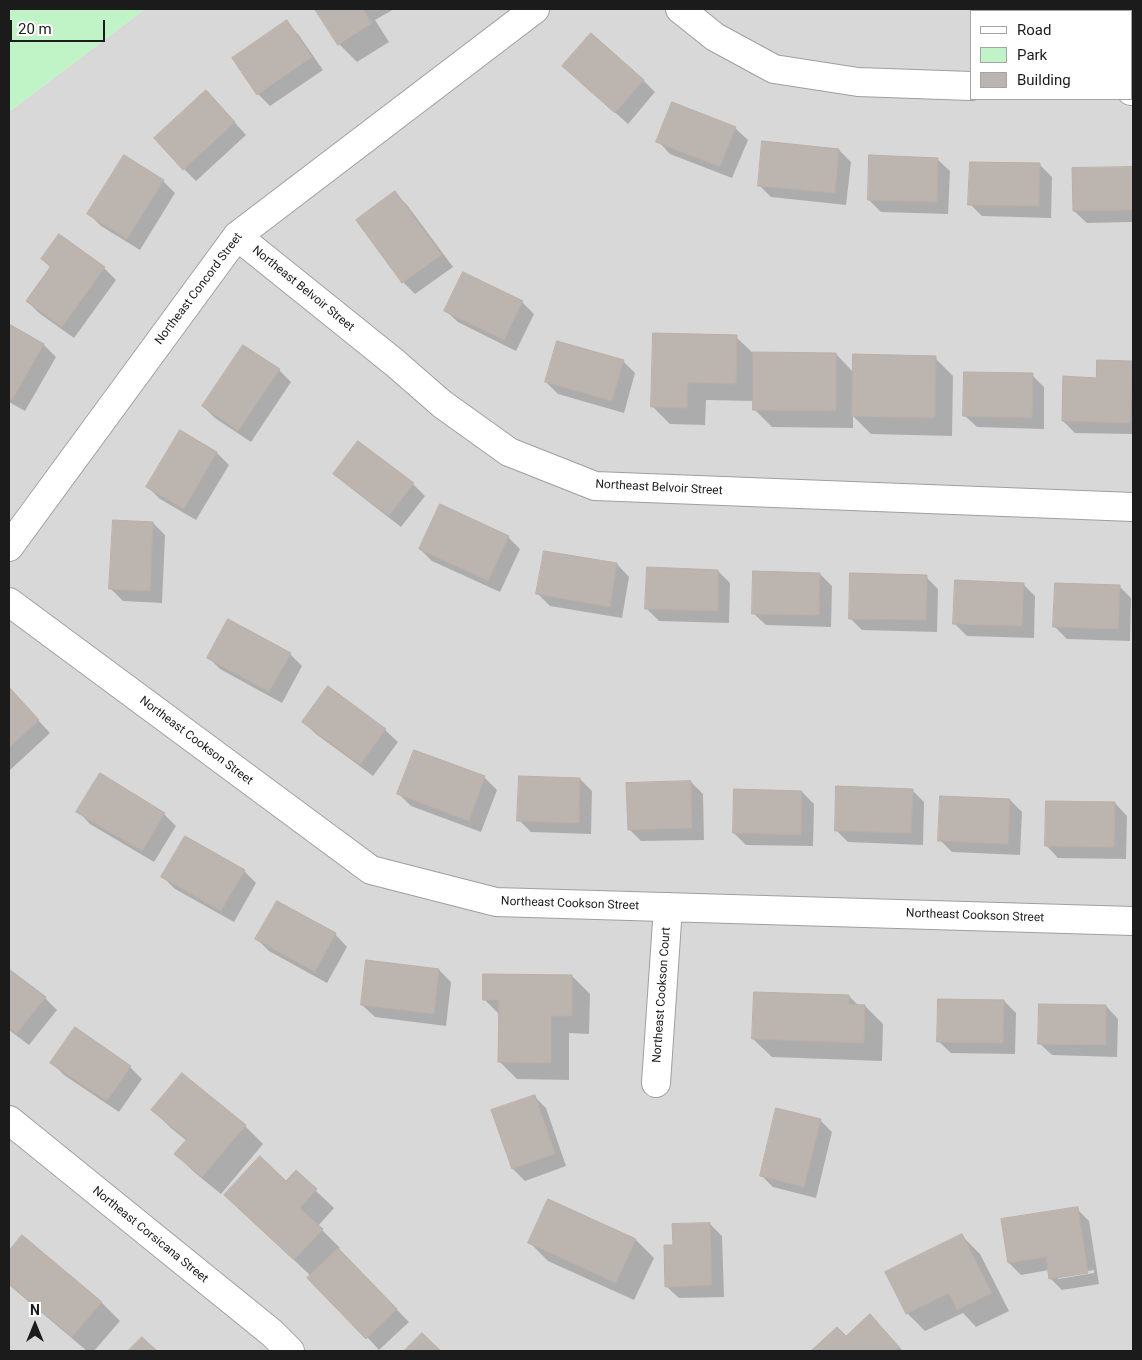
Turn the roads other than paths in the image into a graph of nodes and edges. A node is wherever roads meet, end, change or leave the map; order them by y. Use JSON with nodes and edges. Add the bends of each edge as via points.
{"nodes":[{"id":1,"x":535,"y":9,"type":"edge"},
{"id":2,"x":680,"y":9,"type":"edge"},
{"id":3,"x":970,"y":86,"type":"edge"},
{"id":4,"x":237,"y":236,"type":"junction"},
{"id":5,"x":1133,"y":507,"type":"edge"},
{"id":6,"x":9,"y":547,"type":"edge"},
{"id":7,"x":9,"y":602,"type":"edge"},
{"id":8,"x":668,"y":906,"type":"junction"},
{"id":9,"x":1133,"y":921,"type":"edge"},
{"id":10,"x":656,"y":1083,"type":"dead end"},
{"id":11,"x":9,"y":1120,"type":"edge"},
{"id":12,"x":290,"y":1351,"type":"edge"}],
"edges":[{"from":1,"to":4,"type":"street","name":"Northeast Concord Street"},
{"from":2,"to":3,"type":"street","via":[[715,37],[774,70],[858,82]]},
{"from":4,"to":5,"type":"street","name":"Northeast Belvoir Street","via":[[442,404],[509,452],[595,486]]},
{"from":4,"to":6,"type":"street","name":"Northeast Concord Street"},
{"from":7,"to":8,"type":"street","name":"Northeast Cookson Street","via":[[371,870],[496,902]]},
{"from":8,"to":9,"type":"street","name":"Northeast Cookson Street"},
{"from":8,"to":10,"type":"street","name":"Northeast Cookson Court"},
{"from":11,"to":12,"type":"street","name":"Northeast Corsicana Street"}]}
